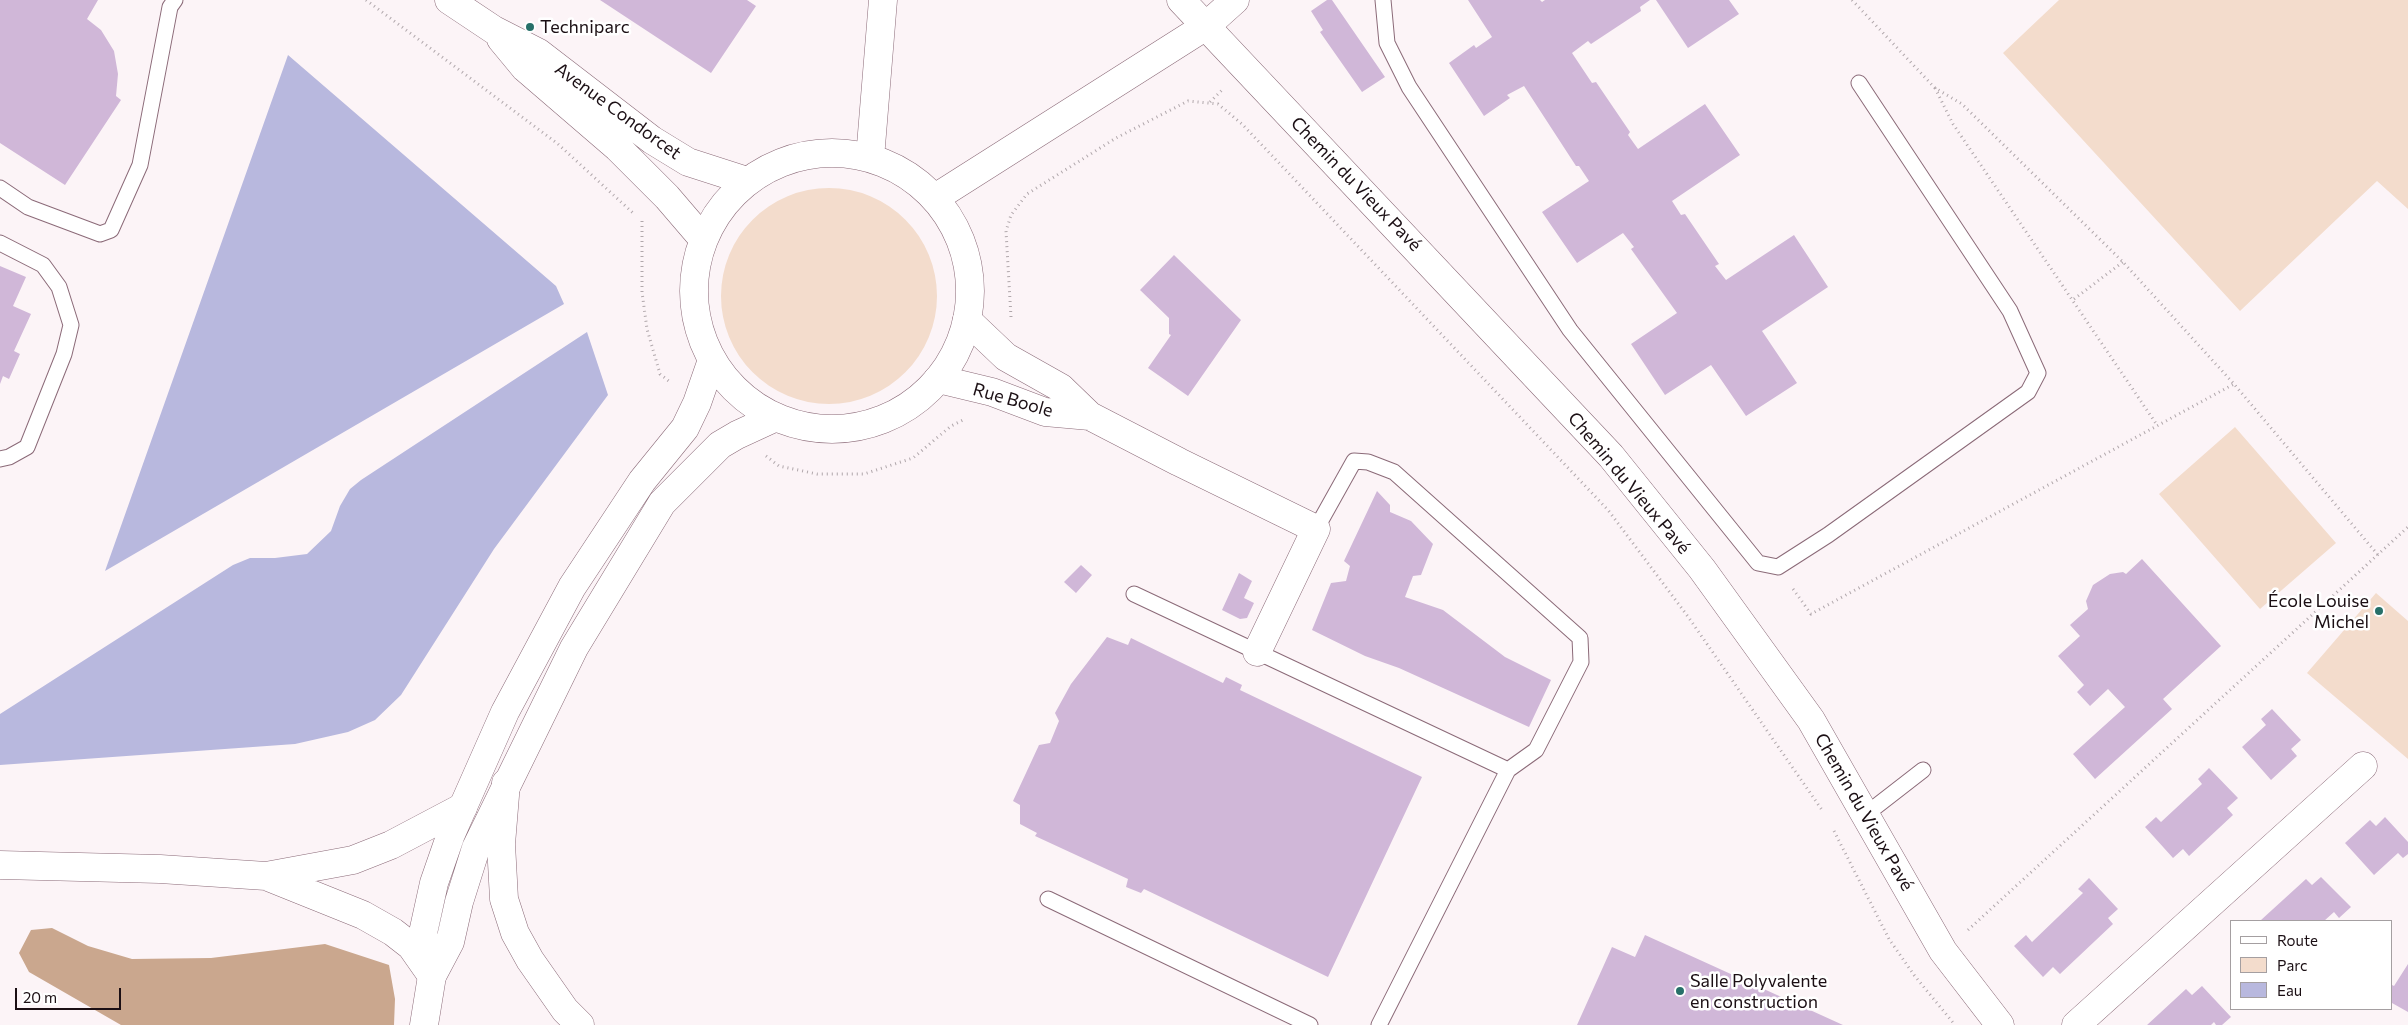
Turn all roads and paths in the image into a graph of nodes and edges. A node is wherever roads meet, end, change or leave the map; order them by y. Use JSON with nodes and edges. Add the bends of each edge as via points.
{"nodes":[{"id":1,"x":366,"y":0,"type":"edge"},
{"id":2,"x":449,"y":0,"type":"edge"},
{"id":3,"x":883,"y":0,"type":"edge"},
{"id":4,"x":1182,"y":0,"type":"edge"},
{"id":5,"x":1235,"y":0,"type":"edge"},
{"id":6,"x":1383,"y":0,"type":"edge"},
{"id":7,"x":1852,"y":0,"type":"edge"},
{"id":8,"x":168,"y":2,"type":"edge"},
{"id":9,"x":1206,"y":26,"type":"junction"},
{"id":10,"x":494,"y":30,"type":"junction"},
{"id":11,"x":1859,"y":83,"type":"dead end"},
{"id":12,"x":1935,"y":88,"type":"junction"},
{"id":13,"x":870,"y":158,"type":"junction"},
{"id":14,"x":747,"y":181,"type":"junction"},
{"id":15,"x":0,"y":188,"type":"edge"},
{"id":16,"x":935,"y":198,"type":"junction"},
{"id":17,"x":703,"y":239,"type":"junction"},
{"id":18,"x":0,"y":243,"type":"edge"},
{"id":19,"x":2123,"y":262,"type":"junction"},
{"id":20,"x":2073,"y":300,"type":"junction"},
{"id":21,"x":967,"y":320,"type":"junction"},
{"id":22,"x":1006,"y":357,"type":"junction"},
{"id":23,"x":712,"y":360,"type":"junction"},
{"id":24,"x":938,"y":379,"type":"junction"},
{"id":25,"x":2234,"y":384,"type":"junction"},
{"id":26,"x":675,"y":386,"type":"dead end"},
{"id":27,"x":992,"y":392,"type":"junction"},
{"id":28,"x":1090,"y":416,"type":"junction"},
{"id":29,"x":776,"y":418,"type":"junction"},
{"id":30,"x":2158,"y":425,"type":"junction"},
{"id":31,"x":759,"y":451,"type":"dead end"},
{"id":32,"x":0,"y":459,"type":"edge"},
{"id":33,"x":2408,"y":528,"type":"edge"},
{"id":34,"x":1316,"y":529,"type":"junction"},
{"id":35,"x":2378,"y":555,"type":"junction"},
{"id":36,"x":1778,"y":567,"type":"junction"},
{"id":37,"x":1134,"y":594,"type":"dead end"},
{"id":38,"x":1257,"y":652,"type":"junction"},
{"id":39,"x":2363,"y":766,"type":"dead end"},
{"id":40,"x":1508,"y":770,"type":"junction"},
{"id":41,"x":1923,"y":770,"type":"dead end"},
{"id":42,"x":506,"y":783,"type":"junction"},
{"id":43,"x":463,"y":807,"type":"junction"},
{"id":44,"x":1865,"y":815,"type":"junction"},
{"id":45,"x":1826,"y":816,"type":"dead end"},
{"id":46,"x":1831,"y":825,"type":"dead end"},
{"id":47,"x":0,"y":865,"type":"edge"},
{"id":48,"x":266,"y":876,"type":"junction"},
{"id":49,"x":1048,"y":899,"type":"dead end"},
{"id":50,"x":1943,"y":951,"type":"junction"},
{"id":51,"x":1914,"y":975,"type":"junction"},
{"id":52,"x":432,"y":976,"type":"junction"},
{"id":53,"x":424,"y":1025,"type":"edge"},
{"id":54,"x":580,"y":1025,"type":"edge"},
{"id":55,"x":1310,"y":1025,"type":"edge"},
{"id":56,"x":1379,"y":1025,"type":"edge"},
{"id":57,"x":1954,"y":1025,"type":"edge"},
{"id":58,"x":2000,"y":1025,"type":"edge"},
{"id":59,"x":2076,"y":1025,"type":"edge"}],
"edges":[{"from":1,"to":26,"type":"path","via":[[558,144],[643,222],[642,292],[647,329],[660,374]]},
{"from":2,"to":10,"type":"main road","name":"Avenue Condorcet"},
{"from":3,"to":13,"type":"main road"},
{"from":4,"to":9,"type":"main road","name":"Chemin du Vieux Pavé"},
{"from":5,"to":9,"type":"main road"},
{"from":6,"to":36,"type":"lane","via":[[1387,43],[1409,87],[1570,330],[1758,562]]},
{"from":7,"to":12,"type":"path"},
{"from":8,"to":15,"type":"lane","via":[[140,165],[111,230],[100,234],[46,214],[28,207]]},
{"from":9,"to":16,"type":"main road"},
{"from":9,"to":44,"type":"main road","name":"Chemin du Vieux Pavé","via":[[1611,456],[1702,569],[1811,720]]},
{"from":10,"to":14,"type":"main road","name":"Avenue Condorcet","via":[[539,53],[652,140],[688,162]]},
{"from":10,"to":17,"type":"main road","name":"Avenue Condorcet","via":[[525,68],[618,148]]},
{"from":11,"to":36,"type":"lane","via":[[2010,311],[2038,373],[2028,392]]},
{"from":12,"to":19,"type":"path","via":[[1962,104]]},
{"from":12,"to":20,"type":"path","via":[[1953,124]]},
{"from":13,"to":14,"type":"main road","via":[[827,152],[784,160]]},
{"from":13,"to":16,"type":"main road","via":[[905,173]]},
{"from":14,"to":17,"type":"main road","via":[[721,207]]},
{"from":16,"to":21,"type":"main road","via":[[958,233],[970,273]]},
{"from":17,"to":23,"type":"main road","via":[[694,279],[696,321]]},
{"from":18,"to":32,"type":"lane","via":[[43,265],[59,287],[71,325],[64,354],[27,446],[9,458]]},
{"from":19,"to":20,"type":"path"},
{"from":19,"to":25,"type":"path"},
{"from":20,"to":30,"type":"path"},
{"from":21,"to":22,"type":"main road","name":"Rue Boole"},
{"from":21,"to":24,"type":"main road","via":[[956,354]]},
{"from":22,"to":28,"type":"main road","name":"Rue Boole","via":[[1061,388]]},
{"from":22,"to":45,"type":"path","via":[[1013,341],[1006,231],[1011,215],[1027,194],[1116,138],[1188,101],[1218,104],[1242,124],[1608,510],[1689,618]]},
{"from":23,"to":29,"type":"main road","via":[[739,394]]},
{"from":23,"to":43,"type":"main road","via":[[685,428],[642,482],[572,587],[505,712]]},
{"from":24,"to":27,"type":"main road","name":"Rue Boole"},
{"from":24,"to":29,"type":"main road","via":[[932,388],[898,413],[859,427],[816,428]]},
{"from":25,"to":30,"type":"path"},
{"from":25,"to":35,"type":"path"},
{"from":27,"to":28,"type":"main road","name":"Rue Boole","via":[[1045,412]]},
{"from":27,"to":31,"type":"path","via":[[982,409],[951,426],[913,458],[864,474],[817,474],[779,466]]},
{"from":28,"to":34,"type":"main road","name":"Rue Boole"},
{"from":29,"to":42,"type":"main road","via":[[737,434],[720,445],[662,503],[574,648]]},
{"from":30,"to":36,"type":"path","via":[[1811,614]]},
{"from":33,"to":35,"type":"path"},
{"from":34,"to":38,"type":"main road"},
{"from":34,"to":40,"type":"lane","via":[[1354,461],[1368,462],[1394,472],[1580,638],[1581,662],[1536,750]]},
{"from":35,"to":50,"type":"path"},
{"from":37,"to":38,"type":"lane"},
{"from":38,"to":40,"type":"lane"},
{"from":39,"to":59,"type":"main road"},
{"from":40,"to":56,"type":"lane"},
{"from":41,"to":44,"type":"lane"},
{"from":42,"to":52,"type":"main road","via":[[476,848],[450,942]]},
{"from":42,"to":54,"type":"main road","via":[[501,844],[504,899],[515,933],[530,960],[565,1010]]},
{"from":43,"to":48,"type":"main road","via":[[391,845],[353,860]]},
{"from":43,"to":52,"type":"main road","via":[[434,883],[424,933]]},
{"from":44,"to":50,"type":"main road","name":"Chemin du Vieux Pavé"},
{"from":46,"to":51,"type":"path","via":[[1890,939]]},
{"from":47,"to":48,"type":"main road","via":[[160,869]]},
{"from":48,"to":52,"type":"main road","via":[[363,915],[393,932],[411,946]]},
{"from":49,"to":55,"type":"lane"},
{"from":50,"to":51,"type":"path"},
{"from":50,"to":58,"type":"main road","name":"Chemin du Vieux Pavé"},
{"from":51,"to":57,"type":"path"},
{"from":52,"to":53,"type":"main road"}]}
